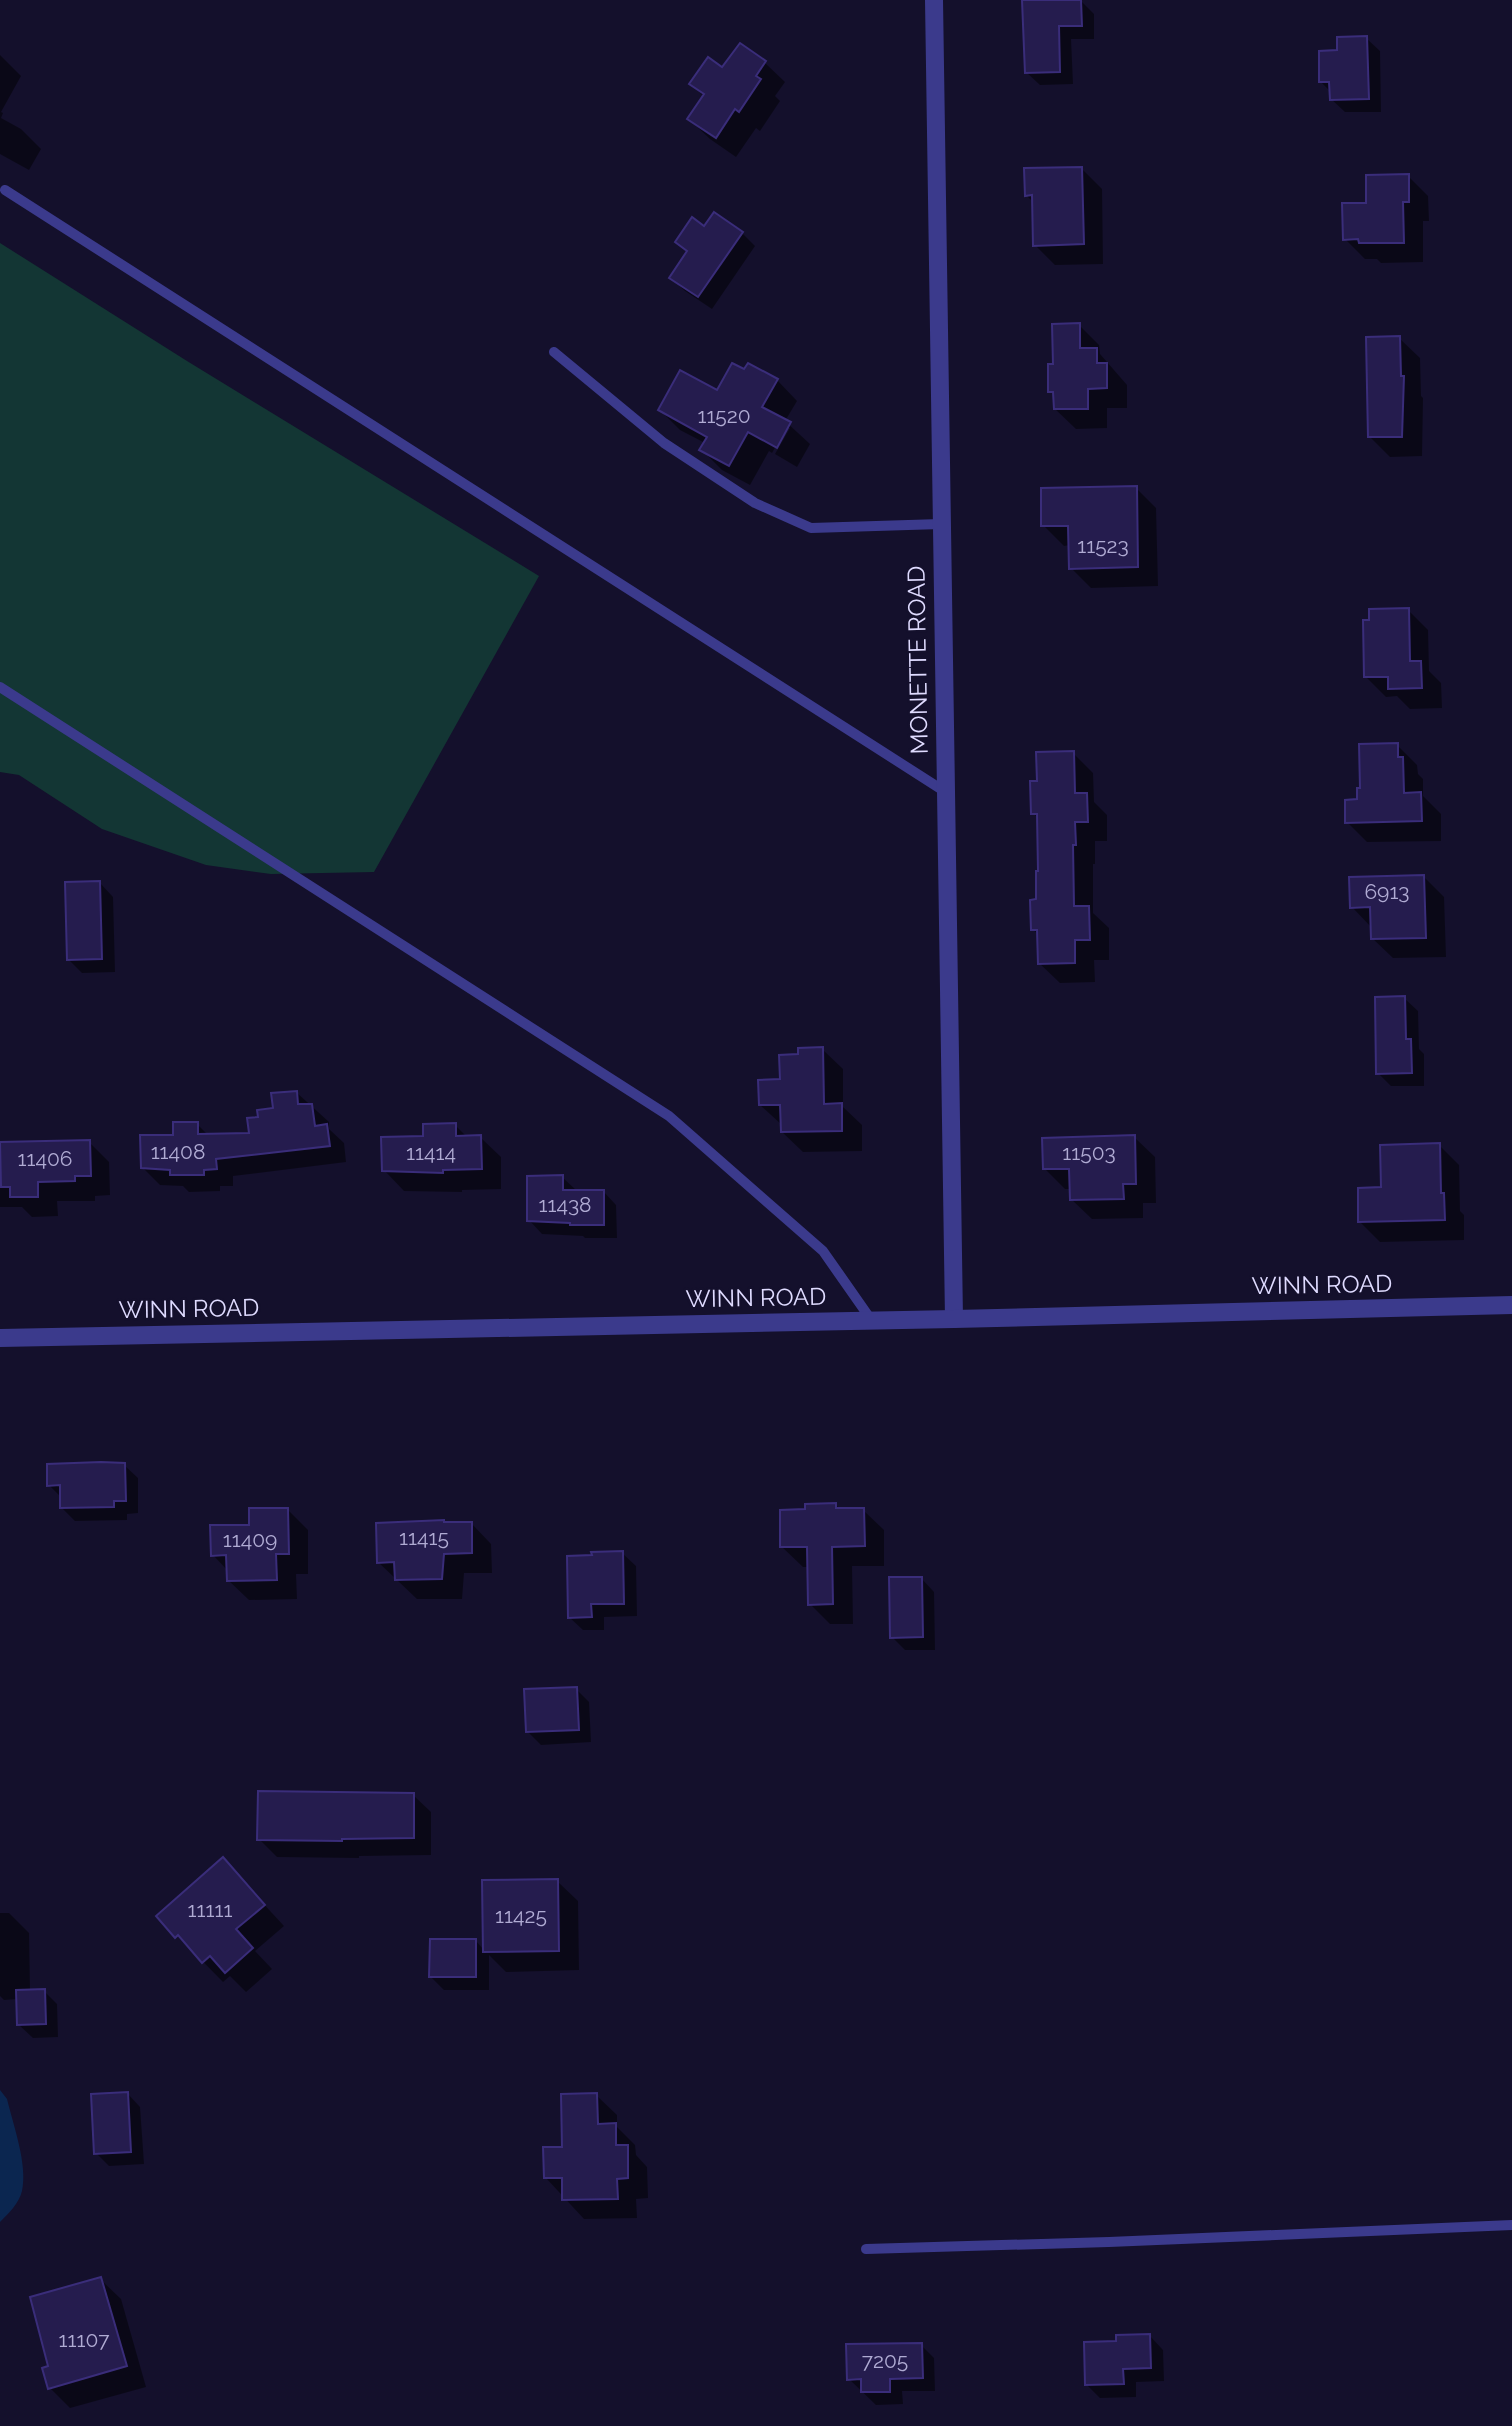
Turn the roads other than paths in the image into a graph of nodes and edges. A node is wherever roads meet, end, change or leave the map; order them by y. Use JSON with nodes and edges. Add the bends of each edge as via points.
{"nodes":[{"id":1,"x":934,"y":0,"type":"edge"},
{"id":2,"x":5,"y":190,"type":"dead end"},
{"id":3,"x":554,"y":352,"type":"dead end"},
{"id":4,"x":941,"y":524,"type":"junction"},
{"id":5,"x":0,"y":687,"type":"edge"},
{"id":6,"x":944,"y":791,"type":"junction"},
{"id":7,"x":1512,"y":1305,"type":"edge"},
{"id":8,"x":954,"y":1319,"type":"junction"},
{"id":9,"x":872,"y":1321,"type":"junction"},
{"id":10,"x":0,"y":1338,"type":"edge"},
{"id":11,"x":1512,"y":2225,"type":"edge"},
{"id":12,"x":866,"y":2249,"type":"dead end"}],
"edges":[{"from":1,"to":4,"type":"street","name":"MONETTE ROAD"},
{"from":2,"to":6,"type":"lane"},
{"from":3,"to":4,"type":"lane","via":[[664,443],[755,503],[811,528]]},
{"from":4,"to":6,"type":"street","name":"MONETTE ROAD"},
{"from":5,"to":9,"type":"lane","via":[[669,1116],[823,1251]]},
{"from":6,"to":8,"type":"street","name":"MONETTE ROAD"},
{"from":7,"to":8,"type":"street","name":"WINN ROAD"},
{"from":8,"to":9,"type":"street","name":"WINN ROAD"},
{"from":9,"to":10,"type":"street","name":"WINN ROAD"},
{"from":11,"to":12,"type":"lane"}]}
